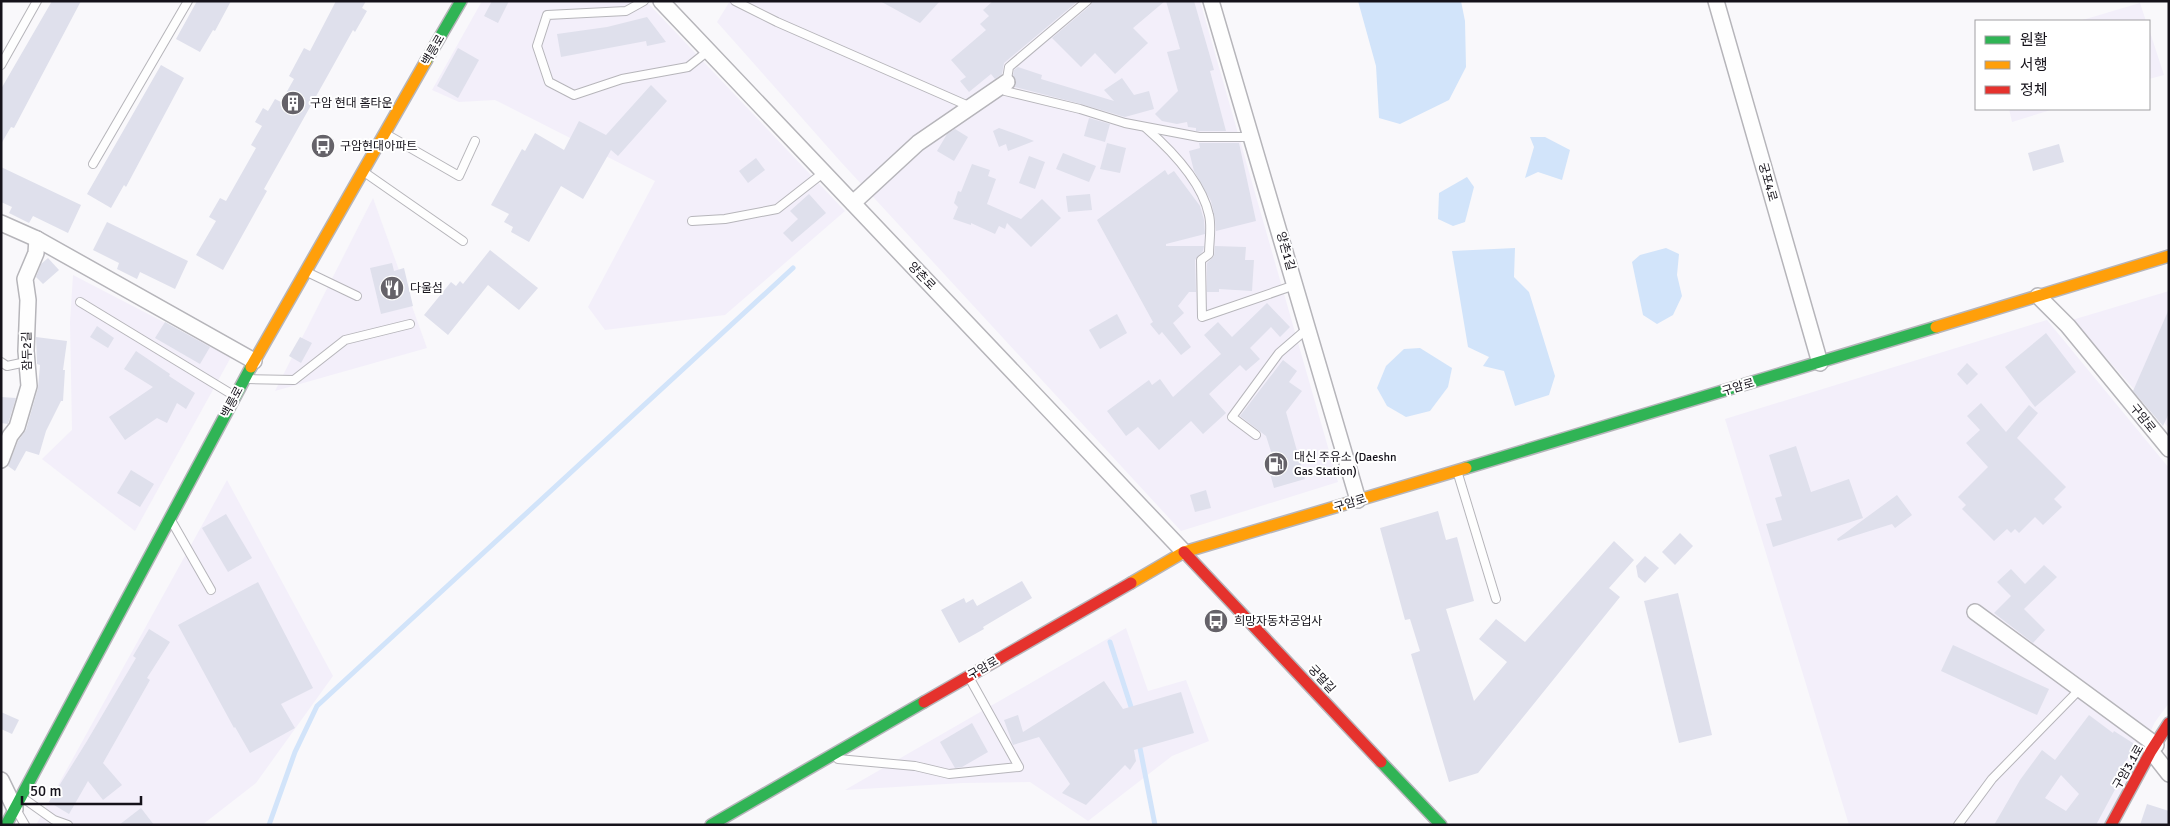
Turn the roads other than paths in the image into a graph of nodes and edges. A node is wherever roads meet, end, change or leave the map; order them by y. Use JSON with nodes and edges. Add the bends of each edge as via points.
{"nodes":[{"id":1,"x":37,"y":1,"type":"edge"},
{"id":2,"x":188,"y":1,"type":"edge"},
{"id":3,"x":461,"y":1,"type":"edge"},
{"id":4,"x":644,"y":1,"type":"edge"},
{"id":5,"x":661,"y":1,"type":"edge"},
{"id":6,"x":735,"y":1,"type":"edge"},
{"id":7,"x":1087,"y":1,"type":"edge"},
{"id":8,"x":1211,"y":1,"type":"edge"},
{"id":9,"x":1716,"y":1,"type":"edge"},
{"id":10,"x":708,"y":51,"type":"junction"},
{"id":11,"x":1,"y":65,"type":"edge"},
{"id":12,"x":1007,"y":82,"type":"junction"},
{"id":13,"x":971,"y":107,"type":"junction"},
{"id":14,"x":1144,"y":126,"type":"junction"},
{"id":15,"x":385,"y":133,"type":"junction"},
{"id":16,"x":1253,"y":137,"type":"junction"},
{"id":17,"x":475,"y":140,"type":"dead end"},
{"id":18,"x":93,"y":164,"type":"dead end"},
{"id":19,"x":362,"y":171,"type":"junction"},
{"id":20,"x":824,"y":173,"type":"junction"},
{"id":21,"x":853,"y":203,"type":"junction"},
{"id":22,"x":692,"y":221,"type":"dead end"},
{"id":23,"x":1,"y":222,"type":"edge"},
{"id":24,"x":37,"y":239,"type":"junction"},
{"id":25,"x":463,"y":241,"type":"dead end"},
{"id":26,"x":2169,"y":256,"type":"edge"},
{"id":27,"x":305,"y":272,"type":"junction"},
{"id":28,"x":1296,"y":284,"type":"junction"},
{"id":29,"x":356,"y":296,"type":"dead end"},
{"id":30,"x":2038,"y":296,"type":"junction"},
{"id":31,"x":80,"y":302,"type":"dead end"},
{"id":32,"x":410,"y":324,"type":"dead end"},
{"id":33,"x":1308,"y":328,"type":"junction"},
{"id":34,"x":254,"y":361,"type":"junction"},
{"id":35,"x":1,"y":362,"type":"edge"},
{"id":36,"x":26,"y":362,"type":"junction"},
{"id":37,"x":1820,"y":363,"type":"junction"},
{"id":38,"x":244,"y":379,"type":"junction"},
{"id":39,"x":235,"y":396,"type":"junction"},
{"id":40,"x":1256,"y":435,"type":"dead end"},
{"id":41,"x":2169,"y":449,"type":"edge"},
{"id":42,"x":1,"y":460,"type":"edge"},
{"id":43,"x":1457,"y":470,"type":"junction"},
{"id":44,"x":1358,"y":500,"type":"junction"},
{"id":45,"x":170,"y":518,"type":"junction"},
{"id":46,"x":1184,"y":552,"type":"junction"},
{"id":47,"x":211,"y":590,"type":"dead end"},
{"id":48,"x":1496,"y":599,"type":"dead end"},
{"id":49,"x":1974,"y":612,"type":"dead end"},
{"id":50,"x":968,"y":676,"type":"junction"},
{"id":51,"x":2080,"y":689,"type":"junction"},
{"id":52,"x":2169,"y":723,"type":"edge"},
{"id":53,"x":2153,"y":748,"type":"junction"},
{"id":54,"x":826,"y":758,"type":"junction"},
{"id":55,"x":2169,"y":774,"type":"edge"},
{"id":56,"x":1,"y":780,"type":"edge"},
{"id":57,"x":18,"y":803,"type":"junction"},
{"id":58,"x":6,"y":825,"type":"edge"},
{"id":59,"x":24,"y":825,"type":"edge"},
{"id":60,"x":68,"y":825,"type":"edge"},
{"id":61,"x":711,"y":825,"type":"edge"},
{"id":62,"x":1441,"y":825,"type":"edge"},
{"id":63,"x":1958,"y":825,"type":"edge"},
{"id":64,"x":2111,"y":825,"type":"edge"}],
"edges":[{"from":1,"to":11,"type":"lane"},
{"from":2,"to":18,"type":"lane"},
{"from":3,"to":15,"type":"main road","name":"백릉로"},
{"from":4,"to":10,"type":"lane","via":[[626,11],[547,15],[537,46],[549,82],[574,95],[622,78],[688,67]]},
{"from":5,"to":10,"type":"street","name":"양촌로"},
{"from":6,"to":13,"type":"lane"},
{"from":7,"to":12,"type":"lane","via":[[1009,67]]},
{"from":8,"to":16,"type":"street","name":"양촌1길"},
{"from":9,"to":37,"type":"street","name":"궁포4로"},
{"from":10,"to":20,"type":"street","name":"양촌로"},
{"from":12,"to":13,"type":"street"},
{"from":12,"to":14,"type":"lane","via":[[1006,91]]},
{"from":13,"to":21,"type":"street","via":[[918,143]]},
{"from":14,"to":16,"type":"lane","via":[[1199,137]]},
{"from":14,"to":28,"type":"lane","via":[[1170,148],[1202,196],[1210,216],[1208,254],[1201,260],[1202,317]]},
{"from":15,"to":17,"type":"lane","via":[[459,176]]},
{"from":15,"to":19,"type":"main road","name":"백릉로"},
{"from":16,"to":28,"type":"street","name":"양촌1길"},
{"from":19,"to":25,"type":"lane"},
{"from":19,"to":27,"type":"main road","name":"백릉로"},
{"from":20,"to":21,"type":"street","name":"양촌로"},
{"from":20,"to":22,"type":"lane","via":[[777,210]]},
{"from":21,"to":46,"type":"street","name":"양촌로"},
{"from":23,"to":24,"type":"street"},
{"from":24,"to":34,"type":"street"},
{"from":24,"to":36,"type":"street","name":"잠두2길","via":[[36,253],[26,279]]},
{"from":26,"to":30,"type":"main road","name":"구암로"},
{"from":27,"to":29,"type":"lane"},
{"from":27,"to":34,"type":"main road","name":"백릉로"},
{"from":28,"to":33,"type":"street","name":"양촌1길"},
{"from":30,"to":37,"type":"main road","name":"구암로"},
{"from":30,"to":41,"type":"street","name":"구암로","via":[[2068,326]]},
{"from":31,"to":39,"type":"lane"},
{"from":32,"to":38,"type":"lane","via":[[345,340],[294,380]]},
{"from":33,"to":40,"type":"lane","via":[[1279,353],[1232,417]]},
{"from":33,"to":44,"type":"street","name":"양촌1길"},
{"from":34,"to":38,"type":"main road","name":"백릉로"},
{"from":35,"to":36,"type":"lane","via":[[6,366]]},
{"from":36,"to":42,"type":"street","name":"잠두2길","via":[[28,386],[17,427]]},
{"from":37,"to":43,"type":"main road","name":"구암로"},
{"from":38,"to":39,"type":"main road","name":"백릉로"},
{"from":39,"to":45,"type":"main road","name":"백릉로"},
{"from":43,"to":44,"type":"main road","name":"구암로"},
{"from":43,"to":48,"type":"lane"},
{"from":44,"to":46,"type":"main road","name":"구암로"},
{"from":45,"to":47,"type":"lane"},
{"from":45,"to":57,"type":"main road","name":"백릉로"},
{"from":46,"to":50,"type":"main road","name":"구암로"},
{"from":46,"to":62,"type":"main road","name":"궁멀길"},
{"from":49,"to":51,"type":"street"},
{"from":50,"to":54,"type":"main road","name":"구암로"},
{"from":50,"to":54,"type":"lane","via":[[1019,768],[949,774],[915,766]]},
{"from":51,"to":53,"type":"street"},
{"from":51,"to":63,"type":"lane","via":[[1992,779]]},
{"from":52,"to":53,"type":"main road","name":"구암3.1로"},
{"from":53,"to":55,"type":"street"},
{"from":53,"to":64,"type":"main road","name":"구암3.1로"},
{"from":54,"to":61,"type":"main road","name":"구암로"},
{"from":56,"to":57,"type":"street"},
{"from":57,"to":58,"type":"main road","name":"백릉로"},
{"from":57,"to":59,"type":"lane"},
{"from":57,"to":60,"type":"lane"}]}
